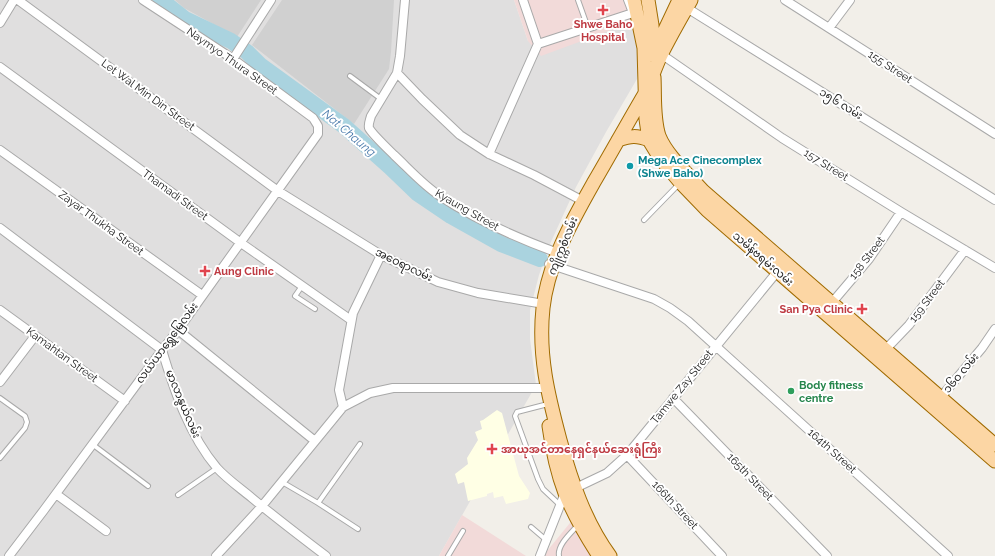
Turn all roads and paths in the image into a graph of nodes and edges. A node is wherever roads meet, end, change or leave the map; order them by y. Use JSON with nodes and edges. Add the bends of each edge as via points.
{"nodes":[{"id":1,"x":14,"y":0,"type":"edge"},
{"id":2,"x":18,"y":0,"type":"edge"},
{"id":3,"x":143,"y":0,"type":"edge"},
{"id":4,"x":271,"y":0,"type":"edge"},
{"id":5,"x":405,"y":0,"type":"edge"},
{"id":6,"x":523,"y":0,"type":"edge"},
{"id":7,"x":578,"y":0,"type":"edge"},
{"id":8,"x":626,"y":0,"type":"edge"},
{"id":9,"x":648,"y":0,"type":"edge"},
{"id":10,"x":785,"y":0,"type":"edge"},
{"id":11,"x":850,"y":0,"type":"edge"},
{"id":12,"x":686,"y":3,"type":"edge"},
{"id":13,"x":634,"y":8,"type":"edge"},
{"id":14,"x":0,"y":23,"type":"edge"},
{"id":15,"x":588,"y":28,"type":"junction"},
{"id":16,"x":829,"y":28,"type":"junction"},
{"id":17,"x":538,"y":44,"type":"junction"},
{"id":18,"x":658,"y":53,"type":"junction"},
{"id":19,"x":234,"y":56,"type":"junction"},
{"id":20,"x":0,"y":67,"type":"edge"},
{"id":21,"x":397,"y":73,"type":"junction"},
{"id":22,"x":350,"y":76,"type":"dead end"},
{"id":23,"x":649,"y":76,"type":"junction"},
{"id":24,"x":645,"y":93,"type":"junction"},
{"id":25,"x":382,"y":99,"type":"junction"},
{"id":26,"x":318,"y":126,"type":"joint"},
{"id":27,"x":995,"y":134,"type":"edge"},
{"id":28,"x":618,"y":140,"type":"junction"},
{"id":29,"x":649,"y":140,"type":"junction"},
{"id":30,"x":0,"y":150,"type":"edge"},
{"id":31,"x":489,"y":154,"type":"junction"},
{"id":32,"x":680,"y":182,"type":"junction"},
{"id":33,"x":278,"y":190,"type":"junction"},
{"id":34,"x":580,"y":200,"type":"junction"},
{"id":35,"x":995,"y":200,"type":"edge"},
{"id":36,"x":901,"y":212,"type":"junction"},
{"id":37,"x":644,"y":220,"type":"dead end"},
{"id":38,"x":0,"y":228,"type":"edge"},
{"id":39,"x":241,"y":243,"type":"junction"},
{"id":40,"x":965,"y":250,"type":"junction"},
{"id":41,"x":381,"y":255,"type":"junction"},
{"id":42,"x":553,"y":258,"type":"junction"},
{"id":43,"x":775,"y":265,"type":"junction"},
{"id":44,"x":995,"y":268,"type":"edge"},
{"id":45,"x":302,"y":286,"type":"junction"},
{"id":46,"x":202,"y":296,"type":"junction"},
{"id":47,"x":541,"y":304,"type":"junction"},
{"id":48,"x":828,"y":307,"type":"junction"},
{"id":49,"x":315,"y":309,"type":"dead end"},
{"id":50,"x":0,"y":310,"type":"edge"},
{"id":51,"x":351,"y":320,"type":"junction"},
{"id":52,"x":995,"y":329,"type":"edge"},
{"id":53,"x":178,"y":330,"type":"junction"},
{"id":54,"x":35,"y":336,"type":"junction"},
{"id":55,"x":715,"y":346,"type":"junction"},
{"id":56,"x":886,"y":349,"type":"junction"},
{"id":57,"x":162,"y":350,"type":"junction"},
{"id":58,"x":0,"y":382,"type":"edge"},
{"id":59,"x":544,"y":388,"type":"junction"},
{"id":60,"x":941,"y":397,"type":"junction"},
{"id":61,"x":0,"y":398,"type":"edge"},
{"id":62,"x":673,"y":398,"type":"junction"},
{"id":63,"x":125,"y":401,"type":"junction"},
{"id":64,"x":547,"y":404,"type":"junction"},
{"id":65,"x":343,"y":407,"type":"junction"},
{"id":66,"x":314,"y":441,"type":"junction"},
{"id":67,"x":92,"y":444,"type":"junction"},
{"id":68,"x":360,"y":444,"type":"dead end"},
{"id":69,"x":995,"y":444,"type":"edge"},
{"id":70,"x":627,"y":455,"type":"junction"},
{"id":71,"x":0,"y":458,"type":"edge"},
{"id":72,"x":995,"y":461,"type":"edge"},
{"id":73,"x":218,"y":468,"type":"junction"},
{"id":74,"x":282,"y":482,"type":"junction"},
{"id":75,"x":148,"y":486,"type":"dead end"},
{"id":76,"x":570,"y":491,"type":"junction"},
{"id":77,"x":56,"y":494,"type":"junction"},
{"id":78,"x":178,"y":495,"type":"dead end"},
{"id":79,"x":318,"y":503,"type":"junction"},
{"id":80,"x":560,"y":505,"type":"junction"},
{"id":81,"x":262,"y":506,"type":"junction"},
{"id":82,"x":584,"y":520,"type":"junction"},
{"id":83,"x":531,"y":527,"type":"dead end"},
{"id":84,"x":358,"y":529,"type":"dead end"},
{"id":85,"x":106,"y":531,"type":"dead end"},
{"id":86,"x":463,"y":531,"type":"dead end"},
{"id":87,"x":545,"y":539,"type":"junction"},
{"id":88,"x":604,"y":555,"type":"edge"},
{"id":89,"x":9,"y":556,"type":"edge"},
{"id":90,"x":216,"y":556,"type":"edge"},
{"id":91,"x":326,"y":556,"type":"edge"},
{"id":92,"x":448,"y":556,"type":"edge"},
{"id":93,"x":540,"y":556,"type":"edge"},
{"id":94,"x":559,"y":556,"type":"edge"},
{"id":95,"x":722,"y":556,"type":"edge"},
{"id":96,"x":827,"y":556,"type":"edge"},
{"id":97,"x":948,"y":556,"type":"edge"}],
"edges":[{"from":1,"to":14,"type":"street"},
{"from":2,"to":33,"type":"street","name":"Let Wal Min Din Street"},
{"from":3,"to":19,"type":"street","name":"Naymyo Thura Street"},
{"from":4,"to":19,"type":"street"},
{"from":5,"to":21,"type":"street"},
{"from":6,"to":17,"type":"street"},
{"from":7,"to":15,"type":"lane"},
{"from":8,"to":13,"type":"lane"},
{"from":9,"to":18,"type":"main road"},
{"from":10,"to":16,"type":"street","name":"155 Street"},
{"from":11,"to":16,"type":"street"},
{"from":12,"to":18,"type":"main road","name":"ကျိုက္ကစံလမ်း"},
{"from":12,"to":35,"type":"street","name":"၁၅၆ လမ်း"},
{"from":13,"to":15,"type":"street"},
{"from":13,"to":23,"type":"main road","name":"သမိန်ဗရမ်းလမ်း"},
{"from":15,"to":17,"type":"street"},
{"from":16,"to":27,"type":"street","name":"155 Street"},
{"from":17,"to":31,"type":"street"},
{"from":18,"to":23,"type":"main road","name":"ကျိုက္ကစံလမ်း"},
{"from":18,"to":36,"type":"street","name":"157 Street","via":[[782,138]]},
{"from":19,"to":26,"type":"street","name":"Naymyo Thura Street","via":[[313,118]]},
{"from":20,"to":39,"type":"street","name":"Thamadi Street"},
{"from":21,"to":25,"type":"street"},
{"from":21,"to":31,"type":"street","via":[[447,124]]},
{"from":22,"to":25,"type":"lane"},
{"from":23,"to":24,"type":"main road","name":"သမိန်ဗရမ်းလမ်း"},
{"from":23,"to":34,"type":"main road","name":"ကျိုက္ကစံလမ်း"},
{"from":23,"to":43,"type":"main road","name":"သမိန်ဗရမ်းလမ်း","via":[[656,124],[659,136],[667,149],[703,191]]},
{"from":24,"to":28,"type":"main road","name":"ကျိုက္ကစံလမ်း"},
{"from":24,"to":29,"type":"main road","name":"သမိန်ဗရမ်းလမ်း"},
{"from":25,"to":42,"type":"street","name":"Kyaung Street","via":[[371,116],[371,130],[423,183],[439,196]]},
{"from":26,"to":33,"type":"street","name":"လယ်ယာရွှေမြေလမ်း","via":[[318,134]]},
{"from":28,"to":29,"type":"main road","via":[[630,136]]},
{"from":28,"to":34,"type":"main road","name":"ကျိုက္ကစံလမ်း"},
{"from":29,"to":32,"type":"main road","name":"သမိန်ဗရမ်းလမ်း"},
{"from":30,"to":46,"type":"street","name":"Zayar Thukha Street"},
{"from":31,"to":34,"type":"street"},
{"from":32,"to":37,"type":"lane"},
{"from":32,"to":43,"type":"main road","name":"သမိန်ဗရမ်းလမ်း","via":[[707,210]]},
{"from":33,"to":39,"type":"street","name":"လယ်ယာရွှေမြေလမ်း"},
{"from":33,"to":41,"type":"street","name":"အဝေရာလမ်း"},
{"from":34,"to":42,"type":"main road","name":"ကျိုက္ကစံလမ်း"},
{"from":36,"to":40,"type":"street","name":"157 Street"},
{"from":36,"to":48,"type":"street","name":"158 Street","via":[[869,258]]},
{"from":38,"to":57,"type":"street"},
{"from":39,"to":45,"type":"street","name":"Thamadi Street"},
{"from":39,"to":46,"type":"street","name":"လယ်ယာရွှေမြေလမ်း"},
{"from":40,"to":44,"type":"street","name":"157 Street"},
{"from":40,"to":56,"type":"street","name":"159 Street","via":[[909,324]]},
{"from":41,"to":47,"type":"street","name":"အဝေရာလမ်း","via":[[438,282],[478,293]]},
{"from":41,"to":51,"type":"street"},
{"from":42,"to":47,"type":"main road","name":"ကျိုက္ကစံလမ်း","via":[[543,278]]},
{"from":42,"to":55,"type":"street","name":"Kyaung Street","via":[[662,303],[688,321]]},
{"from":43,"to":48,"type":"main road","name":"သမိန်ဗရမ်းလမ်း"},
{"from":43,"to":55,"type":"street","name":"Tamwe Zay Street"},
{"from":45,"to":49,"type":"lane","via":[[295,296]]},
{"from":45,"to":51,"type":"street","name":"Thamadi Street"},
{"from":46,"to":53,"type":"street","name":"လယ်ယာရွှေမြေလမ်း"},
{"from":47,"to":59,"type":"main road","name":"ကျိုက္ကစံလမ်း","via":[[535,337]]},
{"from":48,"to":56,"type":"main road","name":"သမိန်ဗရမ်းလမ်း"},
{"from":48,"to":72,"type":"main road","name":"သမိန်ဗရမ်းလမ်း"},
{"from":50,"to":54,"type":"street","name":"Kamahtan Street"},
{"from":51,"to":65,"type":"street","via":[[339,390]]},
{"from":52,"to":60,"type":"street","name":"၁၆၀ လမ်း"},
{"from":53,"to":57,"type":"street","name":"လယ်ယာရွှေမြေလမ်း"},
{"from":53,"to":66,"type":"street"},
{"from":54,"to":58,"type":"street"},
{"from":54,"to":63,"type":"street","name":"Kamahtan Street"},
{"from":55,"to":62,"type":"street","name":"Tamwe Zay Street"},
{"from":55,"to":97,"type":"street","name":"164th Street"},
{"from":56,"to":60,"type":"main road","name":"သမိန်ဗရမ်းလမ်း"},
{"from":57,"to":63,"type":"street","name":"လယ်ယာရွှေမြေလမ်း"},
{"from":57,"to":73,"type":"street","name":"မာလာနွယ်လမ်း","via":[[171,381],[188,421]]},
{"from":59,"to":64,"type":"main road","name":"ကျိုက္ကစံလမ်း"},
{"from":59,"to":65,"type":"street","via":[[393,388],[370,393]]},
{"from":60,"to":69,"type":"main road","name":"သမိန်ဗရမ်းလမ်း"},
{"from":61,"to":71,"type":"lane","via":[[25,416],[27,422]]},
{"from":62,"to":70,"type":"street","name":"Tamwe Zay Street"},
{"from":62,"to":96,"type":"street","name":"165th Street"},
{"from":63,"to":67,"type":"street","name":"လယ်ယာရွှေမြေလမ်း"},
{"from":64,"to":76,"type":"main road","name":"ကျိုက္ကစံလမ်း","via":[[552,447]]},
{"from":64,"to":80,"type":"lane","via":[[517,412],[515,416],[540,484],[548,496]]},
{"from":65,"to":66,"type":"street"},
{"from":66,"to":74,"type":"street"},
{"from":67,"to":75,"type":"lane"},
{"from":67,"to":77,"type":"street","name":"လယ်ယာရွှေမြေလမ်း"},
{"from":68,"to":79,"type":"lane"},
{"from":70,"to":76,"type":"street","name":"Tamwe Zay Street","via":[[607,473]]},
{"from":70,"to":95,"type":"street","name":"166th Street"},
{"from":73,"to":78,"type":"lane"},
{"from":73,"to":81,"type":"street","name":"မာလာနွယ်လမ်း"},
{"from":74,"to":79,"type":"lane"},
{"from":74,"to":81,"type":"street"},
{"from":76,"to":80,"type":"street"},
{"from":76,"to":82,"type":"main road","name":"ကျိုက္ကစံလမ်း"},
{"from":77,"to":85,"type":"street"},
{"from":77,"to":89,"type":"street","name":"လယ်ယာရွှေမြေလမ်း"},
{"from":79,"to":84,"type":"lane"},
{"from":80,"to":87,"type":"street"},
{"from":81,"to":90,"type":"street"},
{"from":81,"to":91,"type":"street","name":"မာလာနွယ်လမ်း"},
{"from":82,"to":88,"type":"main road","name":"ကျိုက္ကစံလမ်း"},
{"from":82,"to":94,"type":"lane","via":[[561,546]]},
{"from":83,"to":87,"type":"lane"},
{"from":86,"to":92,"type":"lane"},
{"from":87,"to":93,"type":"street"}]}
